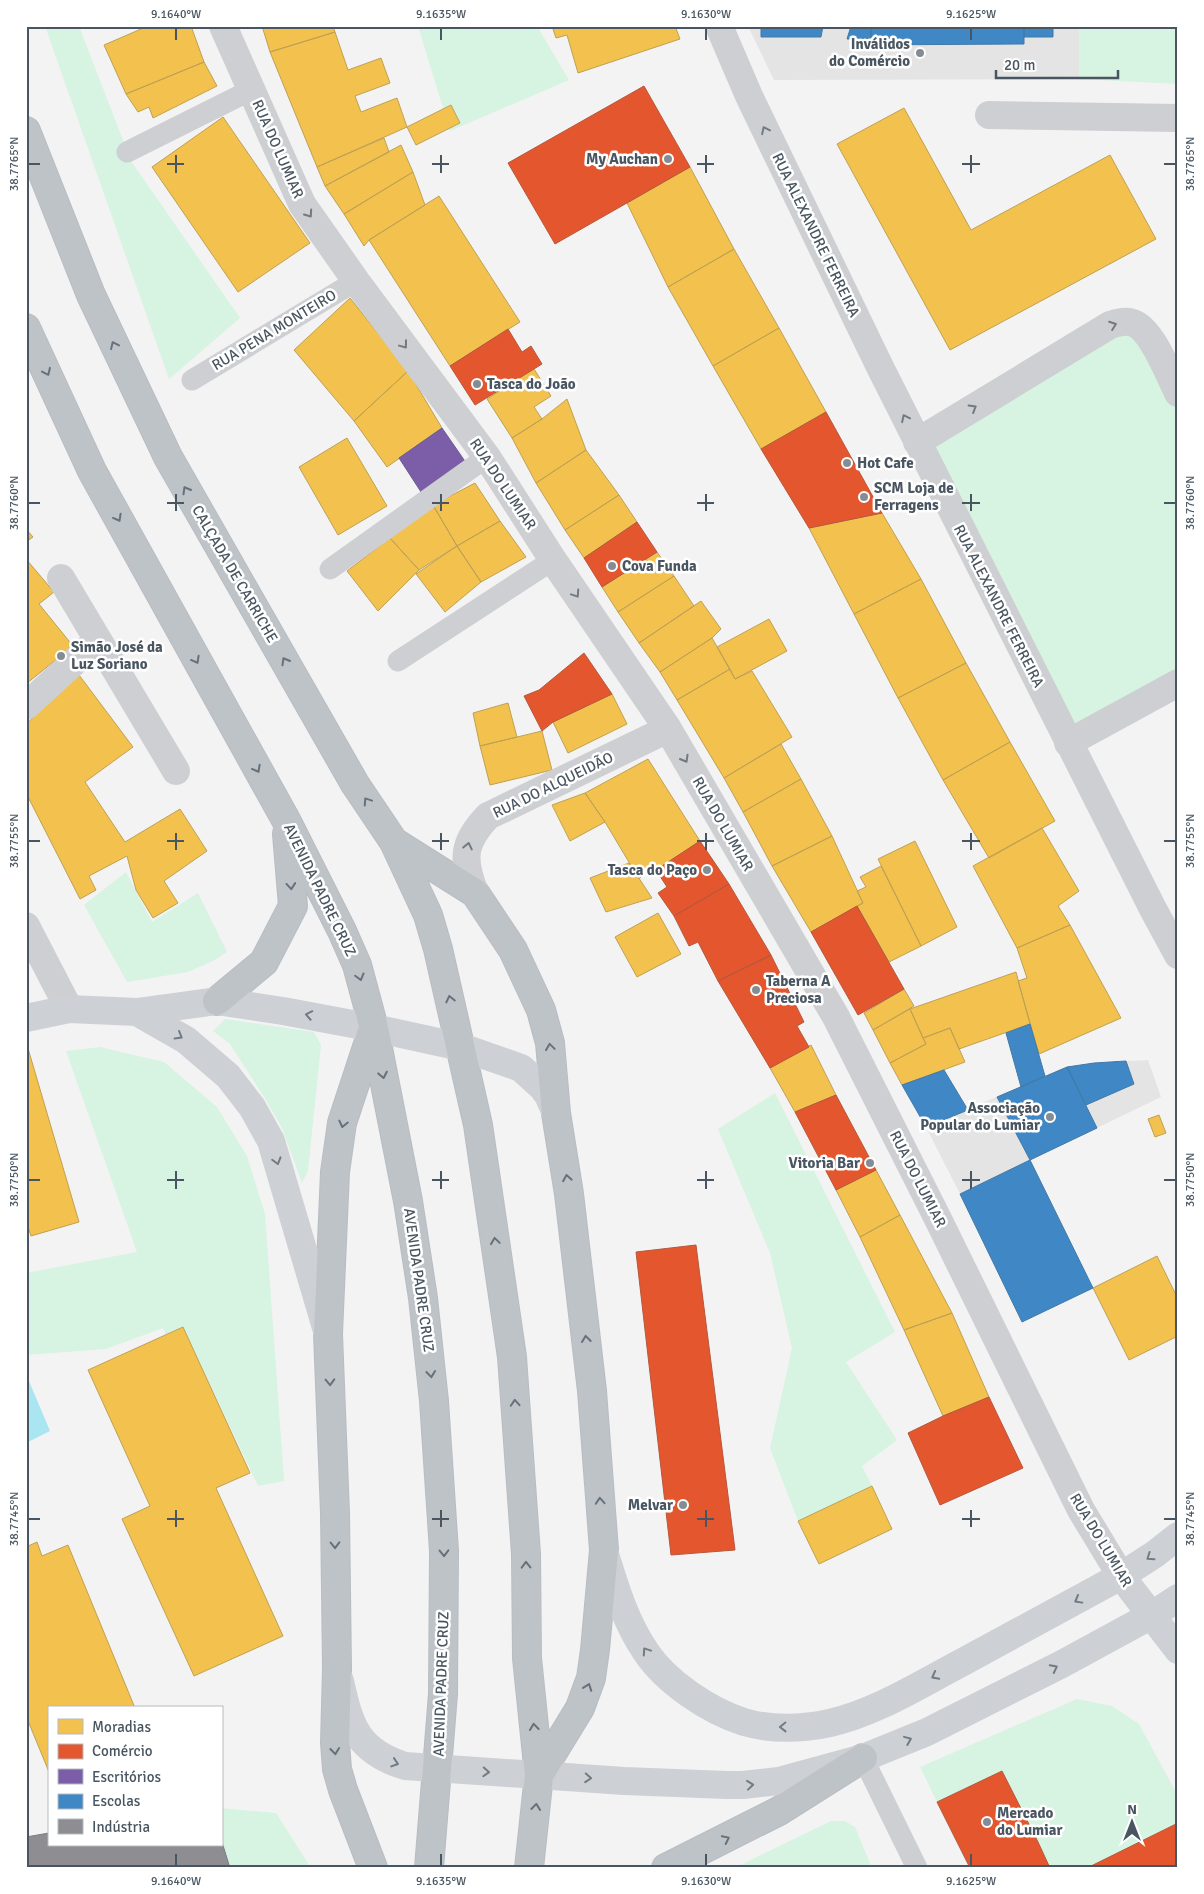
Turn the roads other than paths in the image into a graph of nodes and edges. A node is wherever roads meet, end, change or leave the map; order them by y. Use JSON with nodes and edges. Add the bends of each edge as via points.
{"nodes":[{"id":1,"x":223,"y":26,"type":"edge"},
{"id":2,"x":719,"y":26,"type":"edge"},
{"id":3,"x":251,"y":90,"type":"junction"},
{"id":4,"x":26,"y":113,"type":"edge"},
{"id":5,"x":989,"y":115,"type":"dead end"},
{"id":6,"x":1178,"y":118,"type":"edge"},
{"id":7,"x":30,"y":138,"type":"edge"},
{"id":8,"x":127,"y":152,"type":"dead end"},
{"id":9,"x":356,"y":280,"type":"junction"},
{"id":10,"x":26,"y":328,"type":"edge"},
{"id":11,"x":192,"y":380,"type":"dead end"},
{"id":12,"x":1178,"y":393,"type":"edge"},
{"id":13,"x":917,"y":442,"type":"junction"},
{"id":14,"x":487,"y":457,"type":"junction"},
{"id":15,"x":553,"y":560,"type":"junction"},
{"id":16,"x":330,"y":569,"type":"dead end"},
{"id":17,"x":61,"y":578,"type":"dead end"},
{"id":18,"x":98,"y":640,"type":"junction"},
{"id":19,"x":398,"y":660,"type":"dead end"},
{"id":20,"x":1178,"y":683,"type":"edge"},
{"id":21,"x":26,"y":706,"type":"edge"},
{"id":22,"x":668,"y":729,"type":"junction"},
{"id":23,"x":1068,"y":743,"type":"junction"},
{"id":24,"x":176,"y":771,"type":"dead end"},
{"id":25,"x":286,"y":820,"type":"junction"},
{"id":26,"x":394,"y":842,"type":"junction"},
{"id":27,"x":475,"y":894,"type":"junction"},
{"id":28,"x":26,"y":926,"type":"edge"},
{"id":29,"x":1178,"y":955,"type":"edge"},
{"id":30,"x":217,"y":1001,"type":"junction"},
{"id":31,"x":70,"y":1009,"type":"junction"},
{"id":32,"x":137,"y":1012,"type":"junction"},
{"id":33,"x":26,"y":1018,"type":"edge"},
{"id":34,"x":374,"y":1028,"type":"junction"},
{"id":35,"x":461,"y":1046,"type":"junction"},
{"id":36,"x":556,"y":1113,"type":"junction"},
{"id":37,"x":328,"y":1334,"type":"junction"},
{"id":38,"x":1178,"y":1536,"type":"edge"},
{"id":39,"x":604,"y":1550,"type":"junction"},
{"id":40,"x":1121,"y":1576,"type":"junction"},
{"id":41,"x":1178,"y":1598,"type":"edge"},
{"id":42,"x":1152,"y":1615,"type":"junction"},
{"id":43,"x":1178,"y":1650,"type":"edge"},
{"id":44,"x":337,"y":1668,"type":"junction"},
{"id":45,"x":863,"y":1758,"type":"junction"},
{"id":46,"x":437,"y":1769,"type":"junction"},
{"id":47,"x":539,"y":1775,"type":"junction"},
{"id":48,"x":373,"y":1868,"type":"edge"},
{"id":49,"x":429,"y":1868,"type":"edge"},
{"id":50,"x":529,"y":1868,"type":"edge"},
{"id":51,"x":666,"y":1868,"type":"edge"},
{"id":52,"x":917,"y":1868,"type":"edge"}],
"edges":[{"from":1,"to":3,"type":"street","name":"RUA DO LUMIAR"},
{"from":13,"to":2,"type":"street","name":"RUA ALEXANDRE FERREIRA","one_way":true,"via":[[749,96]]},
{"from":3,"to":8,"type":"lane"},
{"from":3,"to":9,"type":"street","name":"RUA DO LUMIAR","one_way":true,"via":[[302,204]]},
{"from":4,"to":7,"type":"highway","name":"CALÇADA DE CARRICHE"},
{"from":5,"to":6,"type":"street"},
{"from":26,"to":7,"type":"highway","name":"CALÇADA DE CARRICHE","one_way":true,"via":[[355,784],[168,457],[91,296]]},
{"from":9,"to":11,"type":"lane","name":"RUA PENA MONTEIRO"},
{"from":9,"to":14,"type":"street","name":"RUA DO LUMIAR","one_way":true},
{"from":10,"to":25,"type":"highway","name":"AVENIDA PADRE CRUZ","one_way":true,"via":[[92,471]]},
{"from":13,"to":12,"type":"street","one_way":true,"via":[[1110,325],[1122,322],[1133,322],[1147,332]]},
{"from":13,"to":23,"type":"street","name":"RUA ALEXANDRE FERREIRA"},
{"from":14,"to":15,"type":"street","name":"RUA DO LUMIAR"},
{"from":14,"to":16,"type":"lane"},
{"from":15,"to":19,"type":"lane"},
{"from":15,"to":22,"type":"street","name":"RUA DO LUMIAR","one_way":true},
{"from":17,"to":18,"type":"street"},
{"from":18,"to":21,"type":"street"},
{"from":18,"to":24,"type":"street"},
{"from":20,"to":23,"type":"street"},
{"from":27,"to":22,"type":"street","name":"RUA DO ALQUEIDÃO","one_way":true,"via":[[468,874],[467,855],[470,837],[488,816]]},
{"from":22,"to":40,"type":"street","name":"RUA DO LUMIAR","one_way":true,"via":[[836,1017],[1080,1510]]},
{"from":23,"to":29,"type":"street","name":"RUA ALEXANDRE FERREIRA"},
{"from":25,"to":30,"type":"highway","one_way":true,"via":[[293,906],[264,962]]},
{"from":25,"to":34,"type":"highway","name":"AVENIDA PADRE CRUZ","one_way":true,"via":[[357,965]]},
{"from":26,"to":27,"type":"highway"},
{"from":35,"to":26,"type":"highway","one_way":true,"via":[[428,915]]},
{"from":36,"to":27,"type":"highway","one_way":true,"via":[[550,1043],[541,1010],[513,950]]},
{"from":28,"to":31,"type":"street"},
{"from":30,"to":32,"type":"main road"},
{"from":34,"to":30,"type":"main road","one_way":true},
{"from":31,"to":32,"type":"main road"},
{"from":31,"to":33,"type":"main road"},
{"from":32,"to":37,"type":"main road","one_way":true,"via":[[186,1040],[228,1076],[252,1107],[272,1141]]},
{"from":34,"to":35,"type":"main road"},
{"from":34,"to":37,"type":"highway","one_way":true,"via":[[342,1123],[336,1162]]},
{"from":34,"to":46,"type":"highway","name":"AVENIDA PADRE CRUZ","one_way":true,"via":[[408,1201],[434,1401],[444,1551],[443,1694]]},
{"from":35,"to":36,"type":"main road","via":[[521,1068],[542,1086]]},
{"from":47,"to":35,"type":"highway","one_way":true,"via":[[527,1658],[526,1554],[512,1357],[478,1125]]},
{"from":39,"to":36,"type":"highway","one_way":true,"via":[[592,1391]]},
{"from":37,"to":44,"type":"highway","one_way":true},
{"from":38,"to":40,"type":"main road","one_way":true},
{"from":40,"to":39,"type":"main road","one_way":true,"via":[[876,1707],[829,1723],[775,1727],[744,1722],[717,1710],[666,1676],[647,1653],[628,1620]]},
{"from":47,"to":39,"type":"highway","one_way":true,"via":[[580,1708],[591,1678]]},
{"from":40,"to":42,"type":"main road","name":"RUA DO LUMIAR"},
{"from":41,"to":42,"type":"main road"},
{"from":42,"to":43,"type":"main road","name":"RUA DO LUMIAR"},
{"from":45,"to":42,"type":"main road","one_way":true,"via":[[927,1732]]},
{"from":44,"to":46,"type":"main road","one_way":true,"via":[[347,1711],[365,1745],[389,1761]]},
{"from":44,"to":48,"type":"highway","one_way":true,"via":[[337,1768],[342,1790]]},
{"from":47,"to":45,"type":"main road","one_way":true,"via":[[743,1786],[779,1781]]},
{"from":51,"to":45,"type":"highway","one_way":true,"via":[[779,1811]]},
{"from":45,"to":52,"type":"lane"},
{"from":46,"to":47,"type":"main road","one_way":true},
{"from":46,"to":49,"type":"highway","name":"AVENIDA PADRE CRUZ"},
{"from":50,"to":47,"type":"highway","one_way":true}]}
